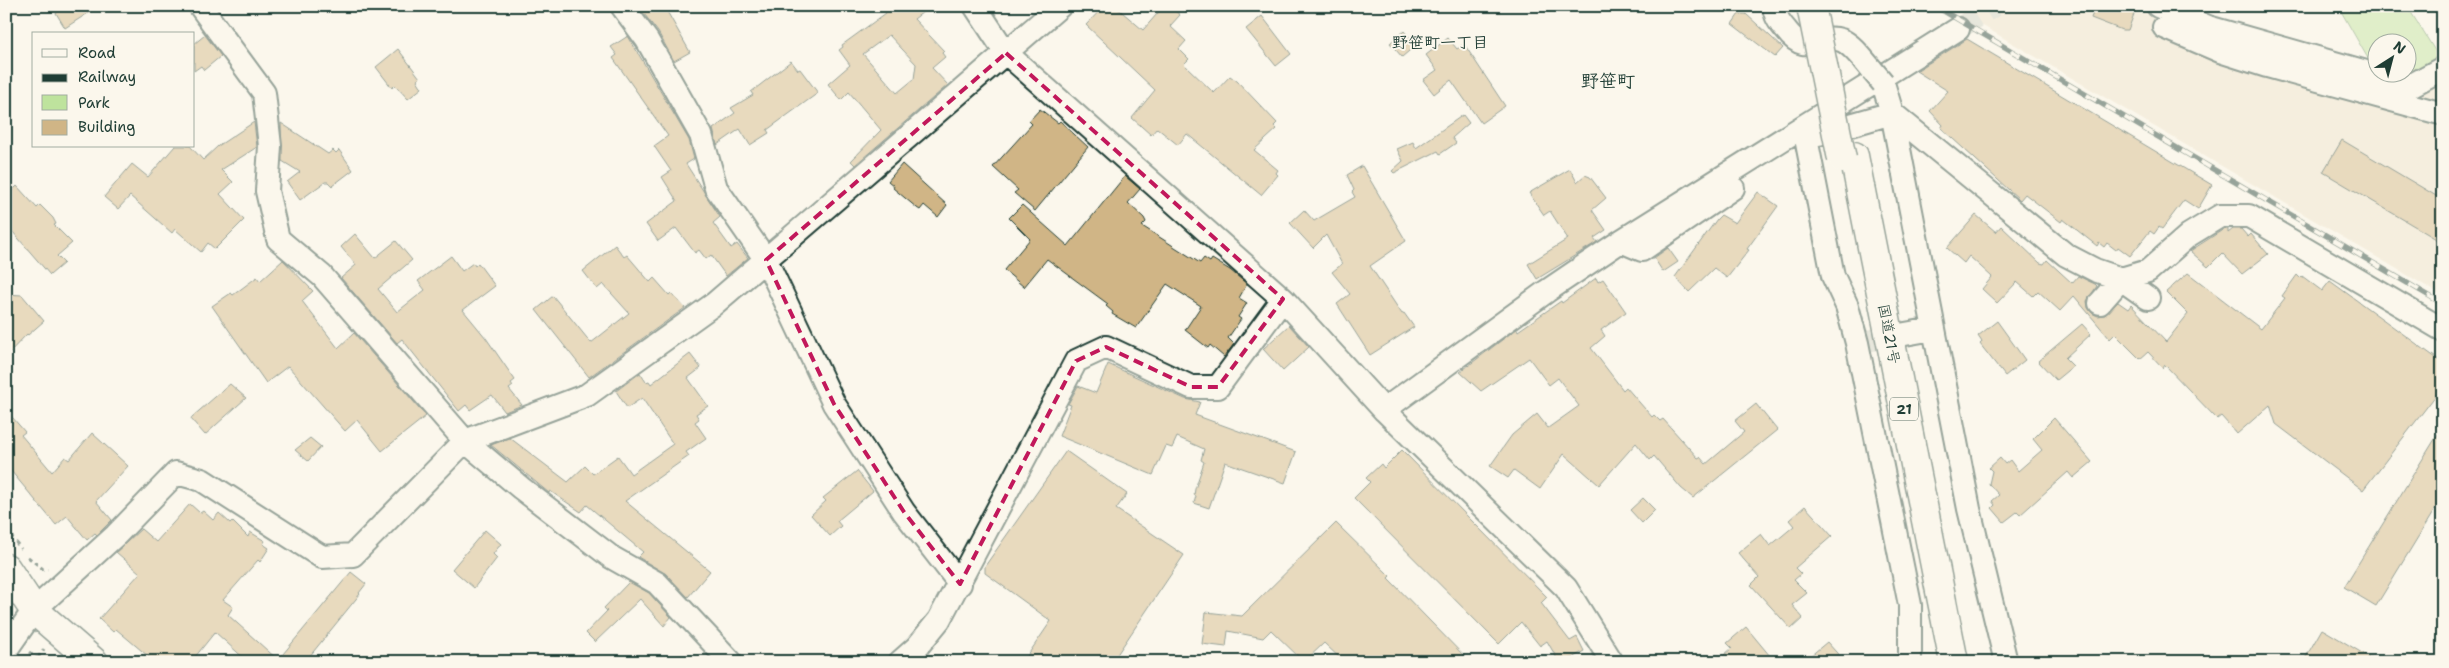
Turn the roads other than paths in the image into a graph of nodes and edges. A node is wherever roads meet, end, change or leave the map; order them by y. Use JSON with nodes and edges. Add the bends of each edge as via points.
{"nodes":[{"id":1,"x":200,"y":6,"type":"edge"},
{"id":2,"x":622,"y":6,"type":"edge"},
{"id":3,"x":975,"y":6,"type":"edge"},
{"id":4,"x":1060,"y":6,"type":"edge"},
{"id":5,"x":1774,"y":6,"type":"edge"},
{"id":6,"x":1811,"y":6,"type":"edge"},
{"id":7,"x":1824,"y":6,"type":"edge"},
{"id":8,"x":2161,"y":16,"type":"edge"},
{"id":9,"x":1958,"y":29,"type":"tunnel mouth"},
{"id":10,"x":1006,"y":53,"type":"junction"},
{"id":11,"x":2443,"y":68,"type":"edge"},
{"id":12,"x":1892,"y":113,"type":"junction"},
{"id":13,"x":2443,"y":114,"type":"edge"},
{"id":14,"x":1806,"y":138,"type":"junction"},
{"id":15,"x":1848,"y":157,"type":"junction"},
{"id":16,"x":1621,"y":241,"type":"junction"},
{"id":17,"x":766,"y":260,"type":"junction"},
{"id":18,"x":2121,"y":279,"type":"junction"},
{"id":19,"x":2148,"y":298,"type":"dead end"},
{"id":20,"x":1283,"y":299,"type":"junction"},
{"id":21,"x":2100,"y":303,"type":"dead end"},
{"id":22,"x":1933,"y":329,"type":"junction"},
{"id":23,"x":2443,"y":330,"type":"edge"},
{"id":24,"x":1894,"y":336,"type":"tunnel mouth"},
{"id":25,"x":1384,"y":410,"type":"junction"},
{"id":26,"x":464,"y":441,"type":"junction"},
{"id":27,"x":6,"y":568,"type":"edge"},
{"id":28,"x":960,"y":584,"type":"junction"},
{"id":29,"x":34,"y":610,"type":"junction"},
{"id":30,"x":6,"y":650,"type":"edge"},
{"id":31,"x":94,"y":662,"type":"edge"},
{"id":32,"x":731,"y":662,"type":"edge"},
{"id":33,"x":900,"y":662,"type":"edge"},
{"id":34,"x":1612,"y":662,"type":"edge"},
{"id":35,"x":1910,"y":662,"type":"edge"},
{"id":36,"x":1937,"y":662,"type":"edge"},
{"id":37,"x":1954,"y":662,"type":"edge"},
{"id":38,"x":2006,"y":662,"type":"edge"}],
"edges":[{"from":1,"to":26,"type":"street","via":[[264,93],[270,146],[267,192],[278,238],[322,276]]},
{"from":2,"to":17,"type":"street","via":[[646,40],[701,136],[716,188]]},
{"from":3,"to":10,"type":"street"},
{"from":4,"to":10,"type":"street"},
{"from":5,"to":12,"type":"street","via":[[1776,17],[1793,40],[1805,45],[1832,38],[1843,40],[1877,76]]},
{"from":6,"to":15,"type":"main road","name":"国道21号","number":"21","bridge":true},
{"from":7,"to":15,"type":"main road","name":"国道21号","number":"21"},
{"from":8,"to":11,"type":"street","via":[[2412,85]]},
{"from":8,"to":13,"type":"street","via":[[2220,51]]},
{"from":9,"to":16,"type":"street"},
{"from":10,"to":17,"type":"street"},
{"from":10,"to":20,"type":"street"},
{"from":12,"to":14,"type":"street"},
{"from":12,"to":18,"type":"street","via":[[2066,255]]},
{"from":12,"to":22,"type":"street"},
{"from":14,"to":16,"type":"street","via":[[1642,250]]},
{"from":14,"to":35,"type":"street","via":[[1834,276],[1862,342],[1910,605]]},
{"from":15,"to":36,"type":"main road","name":"国道21号","number":"21"},
{"from":15,"to":37,"type":"main road","name":"国道21号","number":"21"},
{"from":16,"to":25,"type":"street","via":[[1546,291]]},
{"from":17,"to":26,"type":"street","via":[[714,304],[587,395]]},
{"from":17,"to":28,"type":"street","via":[[834,404],[904,512]]},
{"from":18,"to":19,"type":"street"},
{"from":18,"to":21,"type":"street"},
{"from":18,"to":23,"type":"street","via":[[2148,271],[2189,235],[2220,216],[2249,216]]},
{"from":20,"to":25,"type":"street"},
{"from":20,"to":28,"type":"street","via":[[1218,387],[1191,387],[1106,347],[1076,361]]},
{"from":22,"to":24,"type":"street"},
{"from":22,"to":38,"type":"street","via":[[1971,518]]},
{"from":25,"to":34,"type":"street","via":[[1566,588]]},
{"from":26,"to":29,"type":"street","via":[[352,555],[322,557],[202,480],[176,473],[116,535]]},
{"from":26,"to":32,"type":"street","via":[[611,557],[657,583]]},
{"from":27,"to":29,"type":"main road"},
{"from":28,"to":33,"type":"street","via":[[939,620]]},
{"from":29,"to":30,"type":"street"},
{"from":29,"to":31,"type":"main road"}]}
